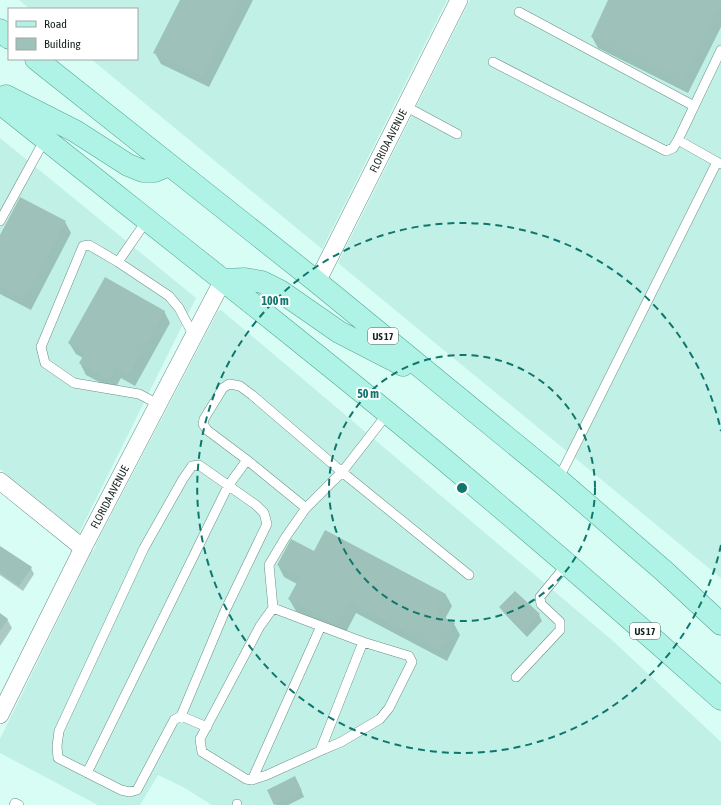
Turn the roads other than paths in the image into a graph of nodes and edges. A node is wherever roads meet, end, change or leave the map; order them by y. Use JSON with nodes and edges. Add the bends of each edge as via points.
{"nodes":[{"id":1,"x":459,"y":0,"type":"edge"},
{"id":2,"x":519,"y":12,"type":"dead end"},
{"id":3,"x":0,"y":30,"type":"edge"},
{"id":4,"x":8,"y":37,"type":"edge"},
{"id":5,"x":721,"y":50,"type":"edge"},
{"id":6,"x":37,"y":60,"type":"edge"},
{"id":7,"x":493,"y":62,"type":"dead end"},
{"id":8,"x":0,"y":92,"type":"edge"},
{"id":9,"x":0,"y":103,"type":"edge"},
{"id":10,"x":405,"y":106,"type":"junction"},
{"id":11,"x":694,"y":106,"type":"junction"},
{"id":12,"x":457,"y":134,"type":"dead end"},
{"id":13,"x":45,"y":139,"type":"junction"},
{"id":14,"x":678,"y":140,"type":"junction"},
{"id":15,"x":719,"y":163,"type":"edge"},
{"id":16,"x":168,"y":165,"type":"junction"},
{"id":17,"x":147,"y":220,"type":"junction"},
{"id":18,"x":0,"y":221,"type":"edge"},
{"id":19,"x":118,"y":262,"type":"junction"},
{"id":20,"x":223,"y":280,"type":"junction"},
{"id":21,"x":316,"y":282,"type":"junction"},
{"id":22,"x":194,"y":336,"type":"junction"},
{"id":23,"x":442,"y":385,"type":"junction"},
{"id":24,"x":158,"y":404,"type":"junction"},
{"id":25,"x":388,"y":413,"type":"junction"},
{"id":26,"x":248,"y":460,"type":"junction"},
{"id":27,"x":342,"y":472,"type":"junction"},
{"id":28,"x":558,"y":480,"type":"junction"},
{"id":29,"x":0,"y":481,"type":"edge"},
{"id":30,"x":228,"y":486,"type":"junction"},
{"id":31,"x":306,"y":508,"type":"junction"},
{"id":32,"x":83,"y":548,"type":"junction"},
{"id":33,"x":567,"y":564,"type":"junction"},
{"id":34,"x":469,"y":575,"type":"dead end"},
{"id":35,"x":273,"y":608,"type":"junction"},
{"id":36,"x":721,"y":624,"type":"edge"},
{"id":37,"x":321,"y":626,"type":"junction"},
{"id":38,"x":364,"y":642,"type":"junction"},
{"id":39,"x":516,"y":677,"type":"dead end"},
{"id":40,"x":721,"y":699,"type":"edge"},
{"id":41,"x":0,"y":715,"type":"edge"},
{"id":42,"x":181,"y":716,"type":"junction"},
{"id":43,"x":207,"y":727,"type":"junction"},
{"id":44,"x":320,"y":752,"type":"junction"},
{"id":45,"x":87,"y":773,"type":"junction"},
{"id":46,"x":252,"y":780,"type":"junction"},
{"id":47,"x":14,"y":805,"type":"edge"},
{"id":48,"x":19,"y":805,"type":"edge"}],
"edges":[{"from":1,"to":10,"type":"street","name":"FLORIDA AVENUE"},
{"from":2,"to":11,"type":"lane"},
{"from":3,"to":4,"type":"main road"},
{"from":5,"to":11,"type":"lane"},
{"from":6,"to":16,"type":"main road","number":"US 17"},
{"from":7,"to":14,"type":"lane","via":[[666,151],[673,148]]},
{"from":8,"to":16,"type":"main road","via":[[75,131],[128,165],[143,171],[155,171]]},
{"from":9,"to":13,"type":"main road","number":"US 17"},
{"from":10,"to":12,"type":"lane"},
{"from":10,"to":21,"type":"street","name":"FLORIDA AVENUE"},
{"from":11,"to":14,"type":"lane"},
{"from":13,"to":17,"type":"main road","number":"US 17"},
{"from":13,"to":18,"type":"lane"},
{"from":14,"to":15,"type":"lane"},
{"from":15,"to":28,"type":"lane"},
{"from":16,"to":21,"type":"main road","number":"US 17"},
{"from":17,"to":19,"type":"lane"},
{"from":17,"to":20,"type":"main road","number":"US 17"},
{"from":19,"to":22,"type":"lane","via":[[169,296],[179,308]]},
{"from":19,"to":24,"type":"lane","via":[[89,245],[83,246],[41,348],[45,363],[74,383],[139,394]]},
{"from":20,"to":22,"type":"street","name":"FLORIDA AVENUE"},
{"from":20,"to":23,"type":"main road","via":[[245,279],[262,282],[280,291],[339,332]]},
{"from":20,"to":25,"type":"main road","number":"US 17"},
{"from":21,"to":23,"type":"main road","number":"US 17"},
{"from":22,"to":24,"type":"street","name":"FLORIDA AVENUE"},
{"from":23,"to":28,"type":"main road","number":"US 17"},
{"from":24,"to":32,"type":"street","name":"FLORIDA AVENUE"},
{"from":25,"to":27,"type":"lane"},
{"from":25,"to":33,"type":"main road","number":"US 17"},
{"from":26,"to":27,"type":"lane","via":[[207,430],[203,424],[223,388],[229,384],[240,386],[252,395]]},
{"from":26,"to":30,"type":"lane"},
{"from":26,"to":31,"type":"lane"},
{"from":27,"to":31,"type":"lane"},
{"from":27,"to":34,"type":"lane"},
{"from":28,"to":36,"type":"main road","number":"US 17"},
{"from":29,"to":32,"type":"street"},
{"from":30,"to":42,"type":"lane","via":[[256,505],[264,513],[267,524],[225,611]]},
{"from":30,"to":45,"type":"lane"},
{"from":30,"to":45,"type":"lane","via":[[199,465],[192,466],[144,548],[59,731],[58,758]]},
{"from":31,"to":35,"type":"lane","via":[[269,565]]},
{"from":32,"to":41,"type":"street","name":"FLORIDA AVENUE"},
{"from":33,"to":39,"type":"lane","via":[[540,597],[541,604],[560,622],[560,630]]},
{"from":33,"to":40,"type":"main road","number":"US 17"},
{"from":35,"to":37,"type":"lane"},
{"from":35,"to":43,"type":"lane","via":[[260,626]]},
{"from":37,"to":38,"type":"lane"},
{"from":37,"to":46,"type":"lane"},
{"from":38,"to":44,"type":"lane"},
{"from":38,"to":44,"type":"lane","via":[[409,656],[412,662],[389,708],[380,719]]},
{"from":42,"to":43,"type":"lane"},
{"from":42,"to":45,"type":"lane","via":[[174,720],[136,790],[121,790]]},
{"from":43,"to":46,"type":"lane","via":[[200,739],[202,752],[246,779]]},
{"from":44,"to":46,"type":"lane"},
{"from":47,"to":48,"type":"lane"}]}
